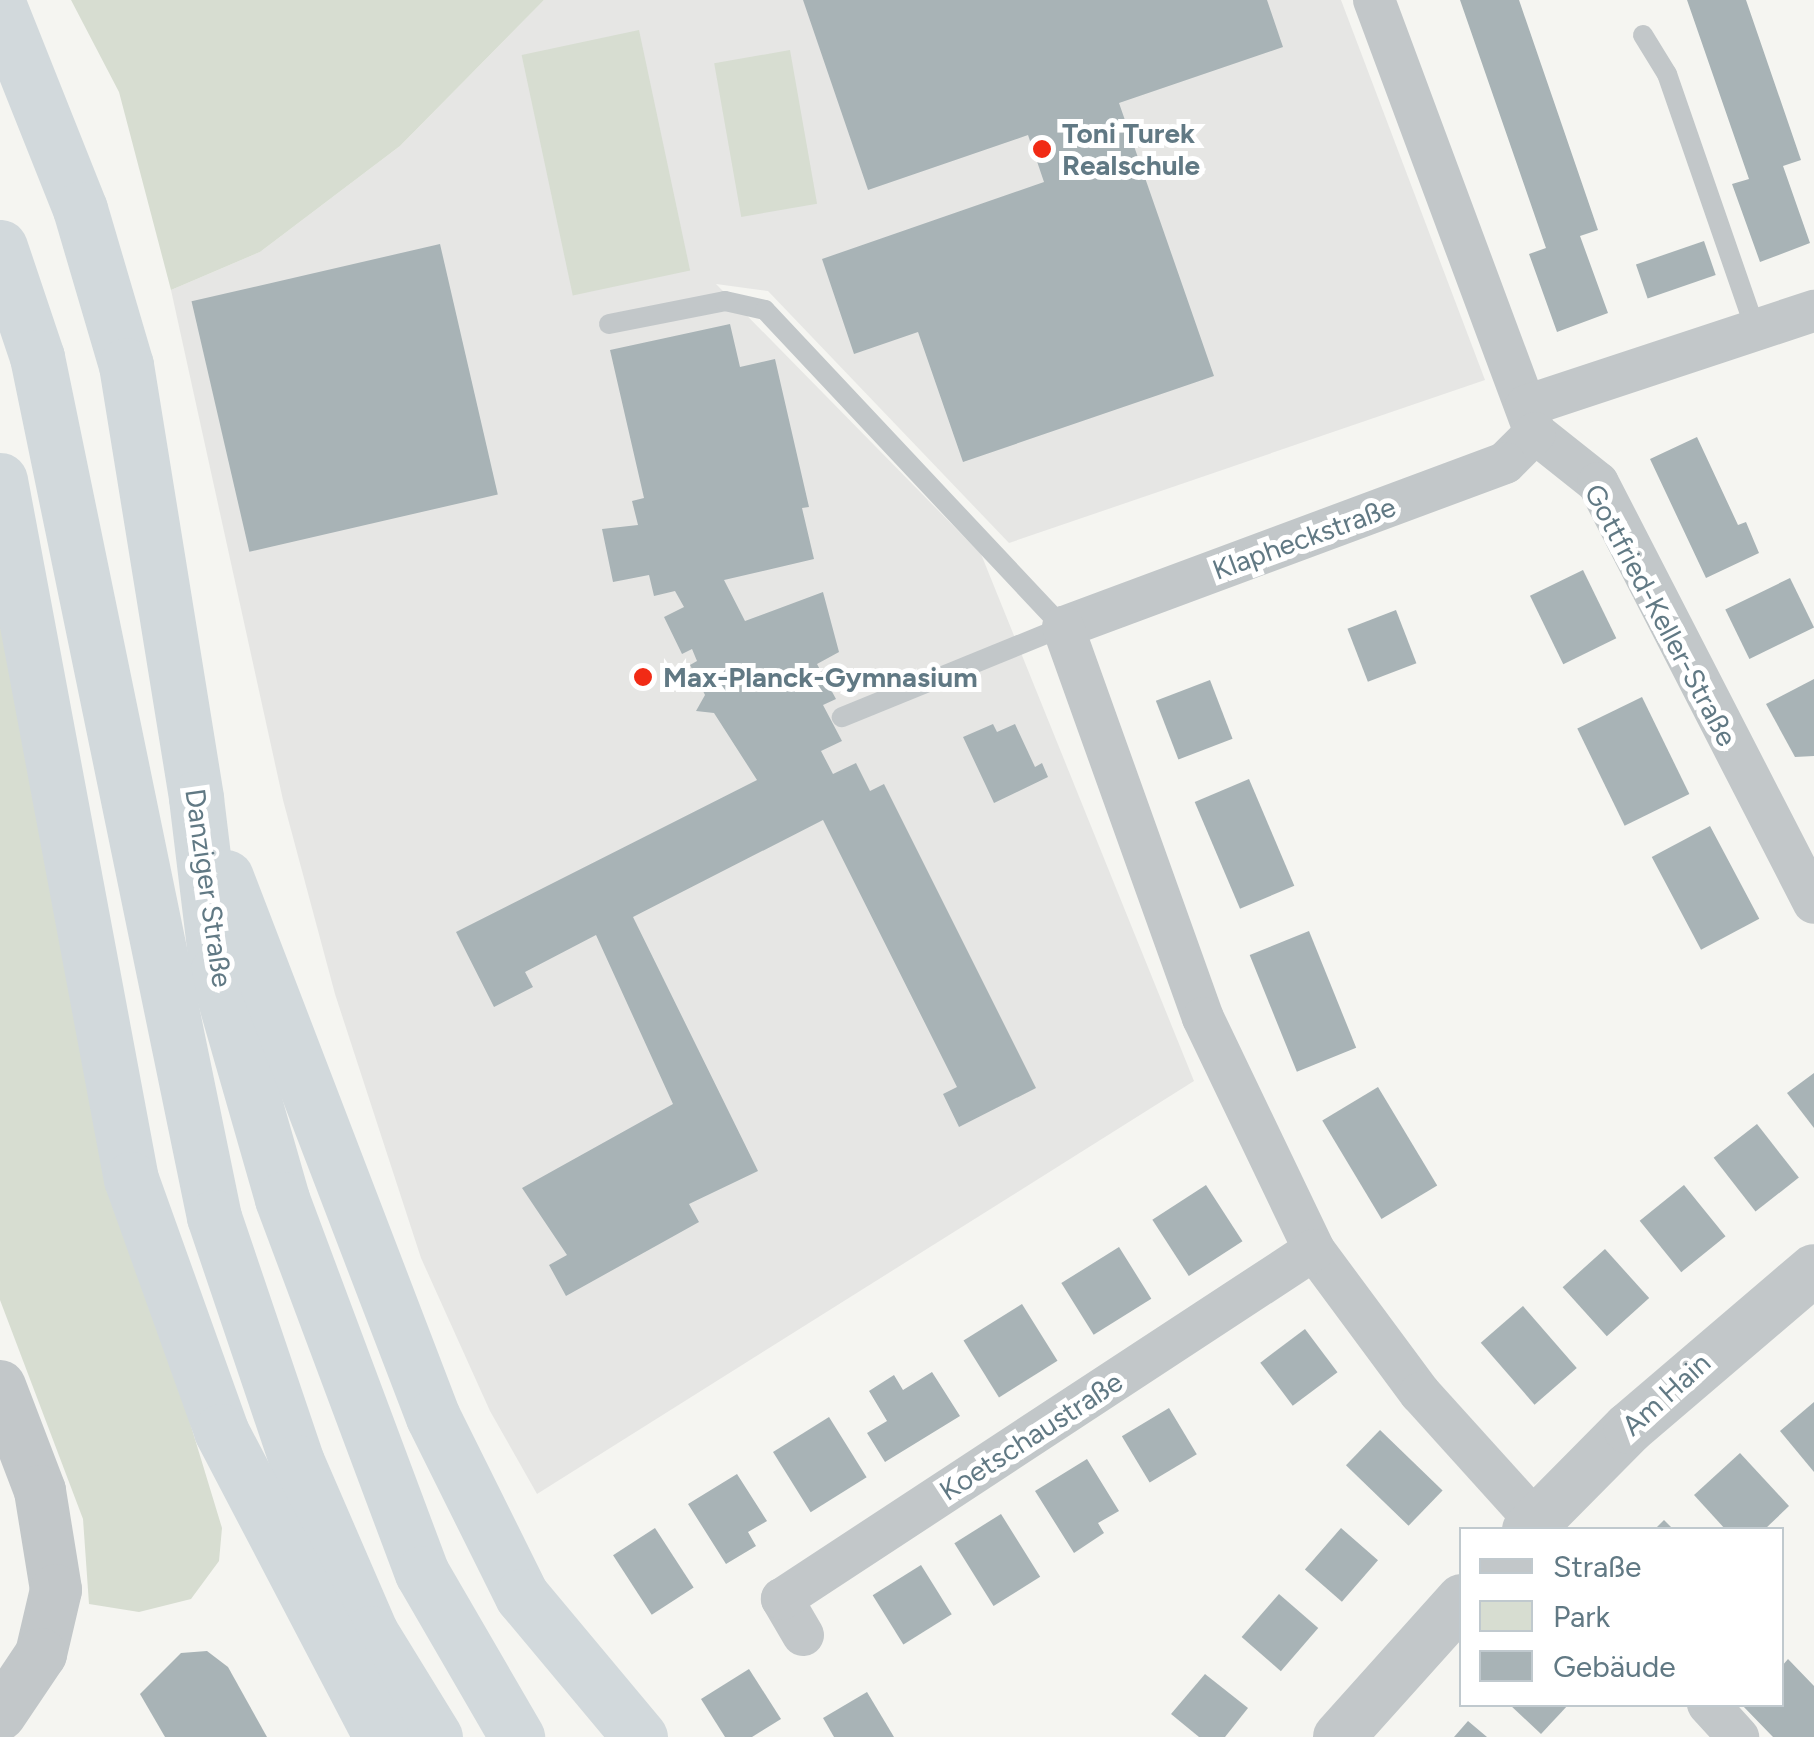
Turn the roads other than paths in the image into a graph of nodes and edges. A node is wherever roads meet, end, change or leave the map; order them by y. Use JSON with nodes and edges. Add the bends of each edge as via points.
{"nodes":[{"id":1,"x":1374,"y":0,"type":"edge"},
{"id":2,"x":0,"y":8,"type":"edge"},
{"id":3,"x":1643,"y":35,"type":"dead end"},
{"id":4,"x":0,"y":247,"type":"edge"},
{"id":5,"x":1814,"y":311,"type":"edge"},
{"id":6,"x":609,"y":324,"type":"dead end"},
{"id":7,"x":1756,"y":331,"type":"junction"},
{"id":8,"x":1531,"y":420,"type":"junction"},
{"id":9,"x":0,"y":480,"type":"edge"},
{"id":10,"x":10,"y":602,"type":"edge"},
{"id":11,"x":1063,"y":627,"type":"junction"},
{"id":12,"x":842,"y":717,"type":"dead end"},
{"id":13,"x":196,"y":798,"type":"junction"},
{"id":14,"x":1814,"y":903,"type":"edge"},
{"id":15,"x":1314,"y":1250,"type":"junction"},
{"id":16,"x":1814,"y":1270,"type":"edge"},
{"id":17,"x":0,"y":1386,"type":"edge"},
{"id":18,"x":1536,"y":1527,"type":"edge"},
{"id":19,"x":1459,"y":1603,"type":"edge"},
{"id":20,"x":803,"y":1635,"type":"dead end"},
{"id":21,"x":1711,"y":1707,"type":"edge"},
{"id":22,"x":0,"y":1715,"type":"edge"},
{"id":23,"x":381,"y":1737,"type":"edge"},
{"id":24,"x":434,"y":1737,"type":"edge"},
{"id":25,"x":517,"y":1737,"type":"edge"},
{"id":26,"x":640,"y":1737,"type":"edge"},
{"id":27,"x":1339,"y":1737,"type":"edge"},
{"id":28,"x":1738,"y":1737,"type":"edge"}],
"edges":[{"from":1,"to":8,"type":"street"},
{"from":2,"to":13,"type":"highway","name":"Danziger Straße","via":[[80,209],[126,364]]},
{"from":3,"to":7,"type":"lane","via":[[1667,74]]},
{"from":4,"to":24,"type":"highway","name":"Danziger Straße","via":[[37,357],[214,1217],[297,1462],[371,1633]]},
{"from":5,"to":7,"type":"street","name":"Klapheckstraße"},
{"from":6,"to":11,"type":"lane","via":[[725,301],[765,310]]},
{"from":7,"to":8,"type":"street","name":"Klapheckstraße"},
{"from":8,"to":11,"type":"street","name":"Klapheckstraße","via":[[1505,463]]},
{"from":8,"to":14,"type":"street","name":"Gottfried-Keller-Straße","via":[[1598,483]]},
{"from":9,"to":10,"type":"highway"},
{"from":10,"to":23,"type":"highway","via":[[132,1179],[221,1431]]},
{"from":11,"to":12,"type":"lane"},
{"from":11,"to":15,"type":"street","via":[[1204,1018]]},
{"from":13,"to":25,"type":"highway","name":"Danziger Straße","via":[[216,972],[282,1199],[422,1572]]},
{"from":13,"to":26,"type":"highway","via":[[433,1416],[522,1596]]},
{"from":15,"to":18,"type":"street","via":[[1420,1394]]},
{"from":15,"to":20,"type":"street","name":"Koetschaustraße","via":[[782,1599]]},
{"from":16,"to":18,"type":"street","name":"Am Hain","via":[[1686,1376]]},
{"from":17,"to":22,"type":"street","via":[[40,1491],[56,1590],[41,1654]]},
{"from":19,"to":27,"type":"street"},
{"from":21,"to":28,"type":"street"}]}
